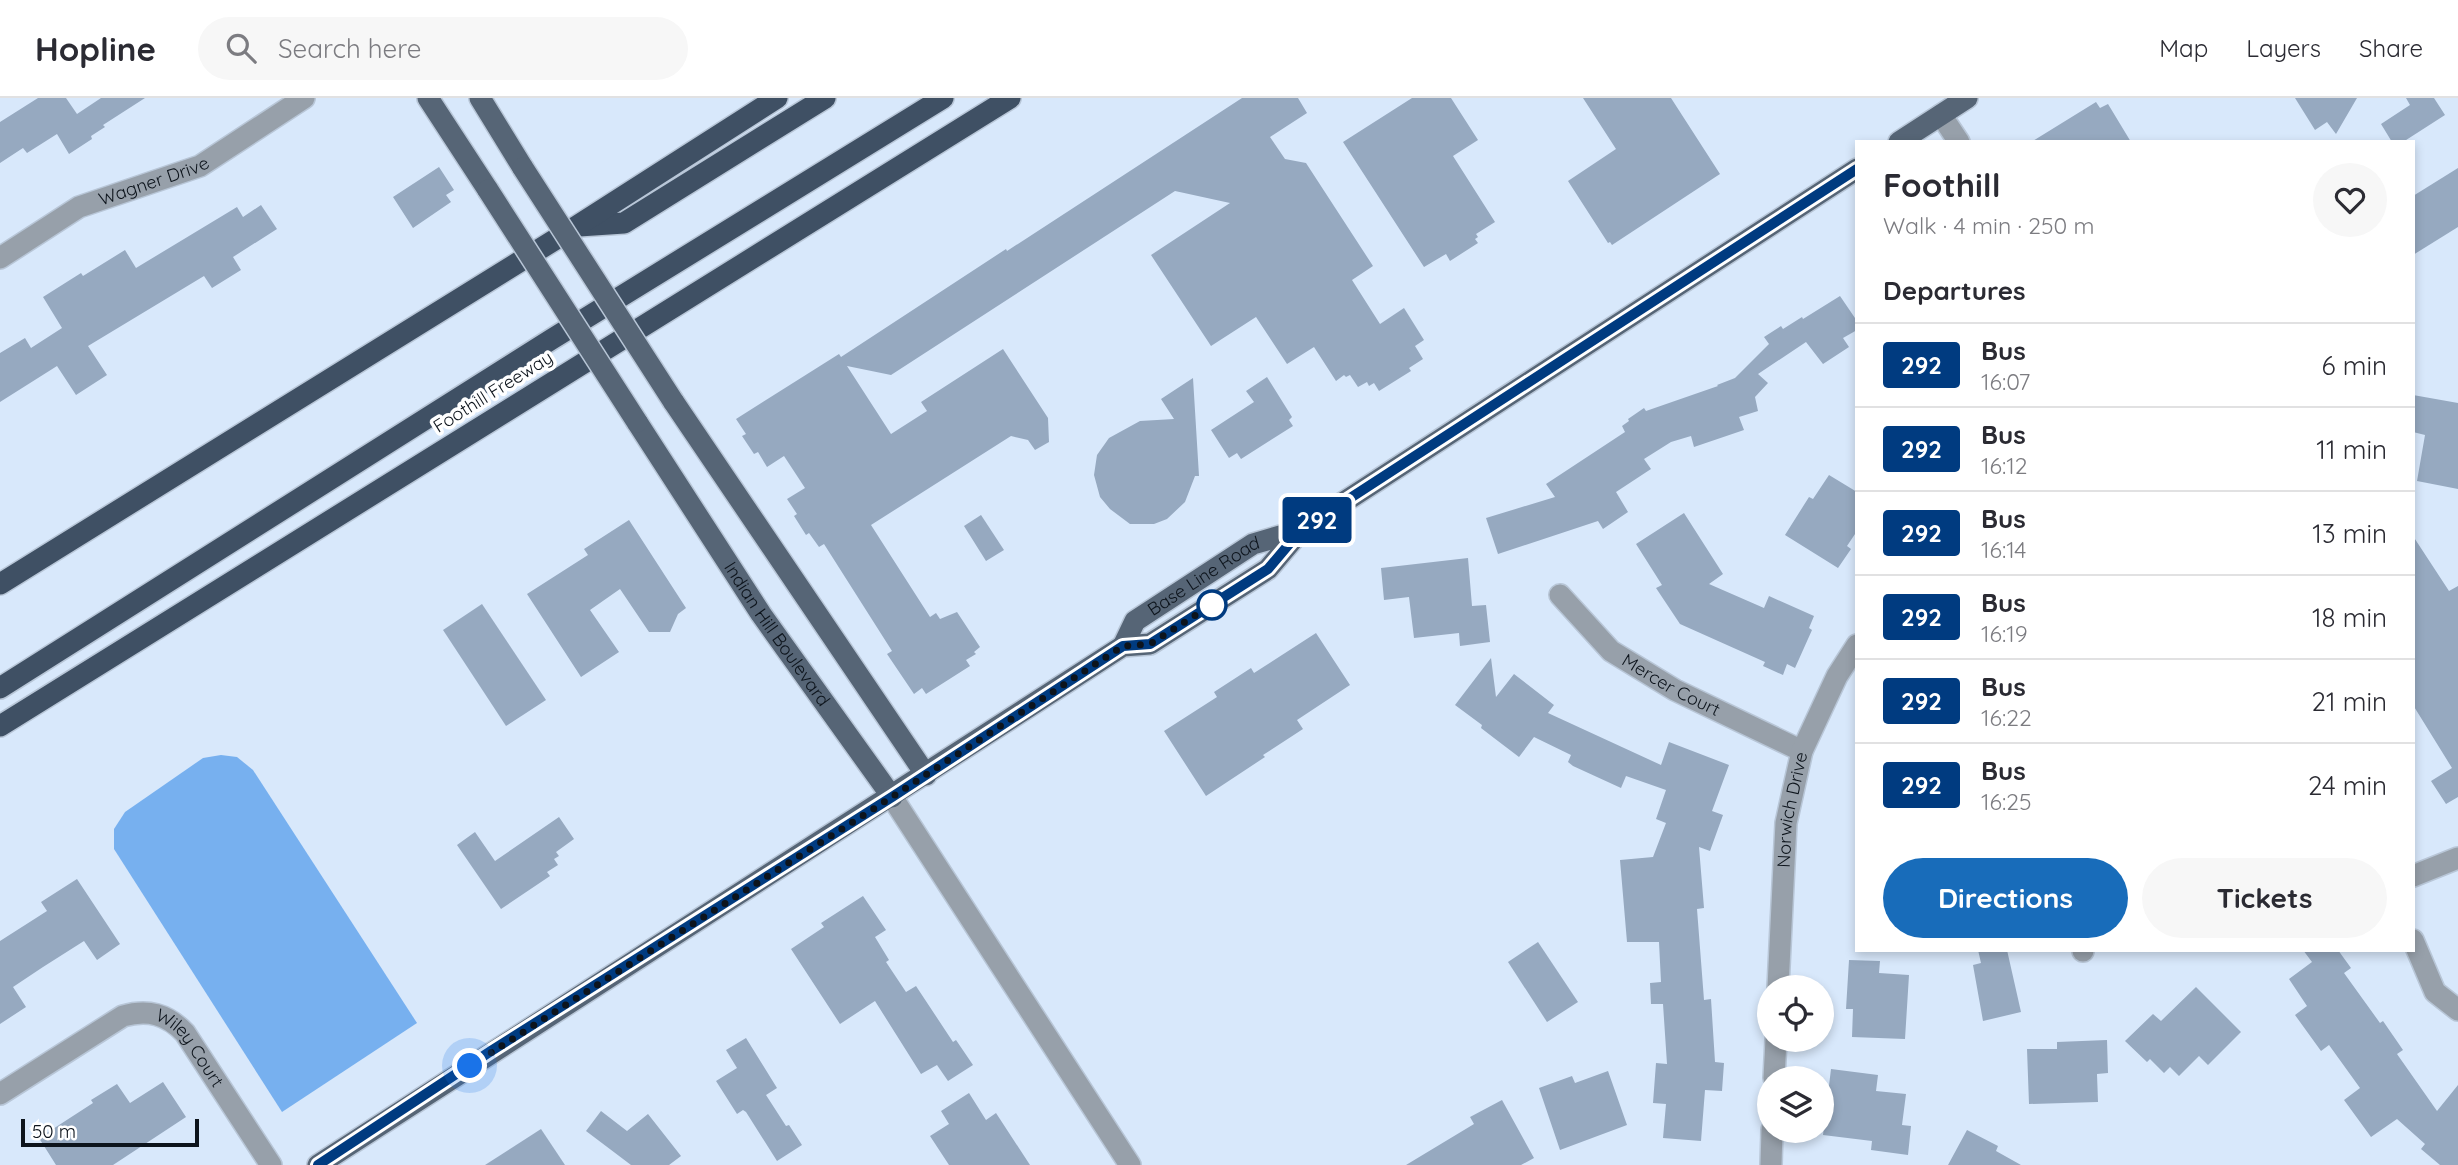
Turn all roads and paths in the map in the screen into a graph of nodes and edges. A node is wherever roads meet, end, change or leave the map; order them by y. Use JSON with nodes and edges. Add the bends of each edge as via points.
{"nodes":[{"id":1,"x":304,"y":98,"type":"edge"},
{"id":2,"x":428,"y":98,"type":"edge"},
{"id":3,"x":480,"y":98,"type":"edge"},
{"id":4,"x":778,"y":98,"type":"edge"},
{"id":5,"x":825,"y":98,"type":"edge"},
{"id":6,"x":943,"y":98,"type":"edge"},
{"id":7,"x":1010,"y":98,"type":"edge"},
{"id":8,"x":1967,"y":98,"type":"edge"},
{"id":9,"x":1941,"y":115,"type":"junction"},
{"id":10,"x":1902,"y":140,"type":"edge"},
{"id":11,"x":1958,"y":140,"type":"edge"},
{"id":12,"x":1855,"y":170,"type":"edge"},
{"id":13,"x":577,"y":226,"type":"junction"},
{"id":14,"x":0,"y":258,"type":"edge"},
{"id":15,"x":0,"y":584,"type":"edge"},
{"id":16,"x":1560,"y":595,"type":"dead end"},
{"id":17,"x":1855,"y":648,"type":"edge"},
{"id":18,"x":0,"y":688,"type":"edge"},
{"id":19,"x":0,"y":726,"type":"edge"},
{"id":20,"x":1802,"y":751,"type":"junction"},
{"id":21,"x":926,"y":775,"type":"junction"},
{"id":22,"x":892,"y":797,"type":"junction"},
{"id":23,"x":2458,"y":858,"type":"edge"},
{"id":24,"x":2415,"y":875,"type":"edge"},
{"id":25,"x":2415,"y":945,"type":"edge"},
{"id":26,"x":1779,"y":975,"type":"edge"},
{"id":27,"x":2458,"y":1010,"type":"edge"},
{"id":28,"x":0,"y":1094,"type":"edge"},
{"id":29,"x":1772,"y":1143,"type":"edge"},
{"id":30,"x":271,"y":1165,"type":"edge"},
{"id":31,"x":318,"y":1165,"type":"edge"},
{"id":32,"x":1130,"y":1165,"type":"edge"},
{"id":33,"x":1771,"y":1165,"type":"edge"}],
"edges":[{"from":1,"to":14,"type":"street","name":"Wagner Drive","via":[[200,166],[79,207]]},
{"from":2,"to":22,"type":"main road","name":"Indian Hill Boulevard","bridge":true,"via":[[761,614]]},
{"from":3,"to":21,"type":"main road","bridge":true,"via":[[673,401]]},
{"from":4,"to":13,"type":"highway"},
{"from":5,"to":13,"type":"highway","via":[[624,223]]},
{"from":6,"to":18,"type":"highway"},
{"from":7,"to":19,"type":"highway","name":"Foothill Freeway"},
{"from":8,"to":9,"type":"main road"},
{"from":9,"to":10,"type":"main road"},
{"from":9,"to":11,"type":"street"},
{"from":12,"to":21,"type":"main road","name":"Base Line Road","via":[[1301,530],[1254,544],[1135,621],[1123,646]]},
{"from":13,"to":15,"type":"highway"},
{"from":16,"to":20,"type":"street","name":"Mercer Court","via":[[1611,651],[1675,690]]},
{"from":17,"to":20,"type":"street","name":"Norwich Drive","via":[[1836,676]]},
{"from":20,"to":26,"type":"street","name":"Norwich Drive","via":[[1786,823]]},
{"from":21,"to":22,"type":"main road","name":"Base Line Road"},
{"from":22,"to":31,"type":"main road","name":"Base Line Road"},
{"from":22,"to":32,"type":"street","name":"Indian Hill Boulevard"},
{"from":23,"to":24,"type":"street"},
{"from":25,"to":27,"type":"street","via":[[2435,992]]},
{"from":28,"to":30,"type":"street","name":"Wiley Court","via":[[123,1016],[159,1014],[185,1033]]},
{"from":29,"to":33,"type":"street"}]}
